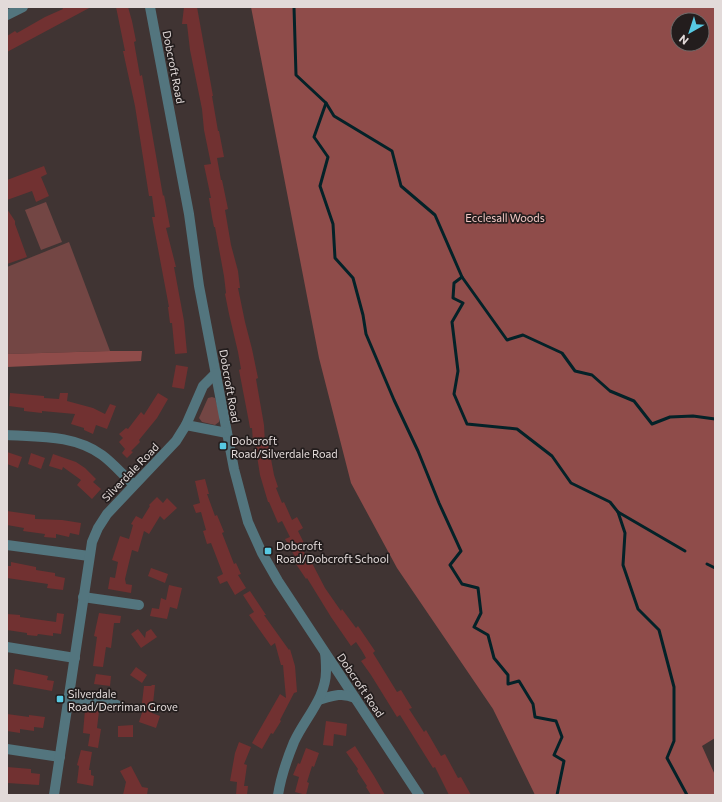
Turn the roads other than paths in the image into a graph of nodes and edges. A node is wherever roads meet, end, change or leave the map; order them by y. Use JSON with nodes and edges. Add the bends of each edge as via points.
{"nodes":[{"id":1,"x":23,"y":7,"type":"edge"},
{"id":2,"x":150,"y":7,"type":"edge"},
{"id":3,"x":7,"y":16,"type":"edge"},
{"id":4,"x":216,"y":373,"type":"junction"},
{"id":5,"x":186,"y":425,"type":"junction"},
{"id":6,"x":227,"y":433,"type":"junction"},
{"id":7,"x":7,"y":435,"type":"edge"},
{"id":8,"x":133,"y":484,"type":"junction"},
{"id":9,"x":7,"y":546,"type":"edge"},
{"id":10,"x":89,"y":556,"type":"junction"},
{"id":11,"x":83,"y":597,"type":"junction"},
{"id":12,"x":139,"y":605,"type":"dead end"},
{"id":13,"x":7,"y":647,"type":"edge"},
{"id":14,"x":325,"y":653,"type":"junction"},
{"id":15,"x":75,"y":658,"type":"junction"},
{"id":16,"x":69,"y":697,"type":"junction"},
{"id":17,"x":355,"y":698,"type":"junction"},
{"id":18,"x":319,"y":700,"type":"junction"},
{"id":19,"x":117,"y":705,"type":"dead end"},
{"id":20,"x":7,"y":749,"type":"edge"},
{"id":21,"x":60,"y":757,"type":"junction"},
{"id":22,"x":54,"y":795,"type":"edge"},
{"id":23,"x":278,"y":795,"type":"edge"},
{"id":24,"x":419,"y":795,"type":"edge"}],
"edges":[{"from":1,"to":3,"type":"street"},
{"from":2,"to":4,"type":"street","name":"Dobcroft Road"},
{"from":4,"to":5,"type":"street","name":"Silverdale Road","via":[[203,386]]},
{"from":4,"to":6,"type":"street","name":"Dobcroft Road"},
{"from":5,"to":6,"type":"street"},
{"from":5,"to":8,"type":"street","name":"Silverdale Road","via":[[176,440]]},
{"from":6,"to":14,"type":"street","name":"Dobcroft Road","via":[[240,493],[256,541],[278,581]]},
{"from":7,"to":8,"type":"street","via":[[70,440],[102,455]]},
{"from":8,"to":10,"type":"street","name":"Silverdale Road","via":[[106,514],[92,542]]},
{"from":9,"to":10,"type":"street"},
{"from":10,"to":11,"type":"street","name":"Silverdale Road"},
{"from":11,"to":12,"type":"street"},
{"from":11,"to":15,"type":"street","name":"Silverdale Road"},
{"from":13,"to":15,"type":"street"},
{"from":14,"to":17,"type":"street","name":"Dobcroft Road"},
{"from":14,"to":18,"type":"street","via":[[326,672]]},
{"from":15,"to":16,"type":"street","name":"Silverdale Road"},
{"from":16,"to":19,"type":"street"},
{"from":16,"to":21,"type":"street","name":"Silverdale Road"},
{"from":17,"to":18,"type":"street","via":[[347,694]]},
{"from":17,"to":24,"type":"street","name":"Dobcroft Road"},
{"from":18,"to":23,"type":"street","via":[[295,741]]},
{"from":20,"to":21,"type":"street"},
{"from":21,"to":22,"type":"street","name":"Silverdale Road"}]}
